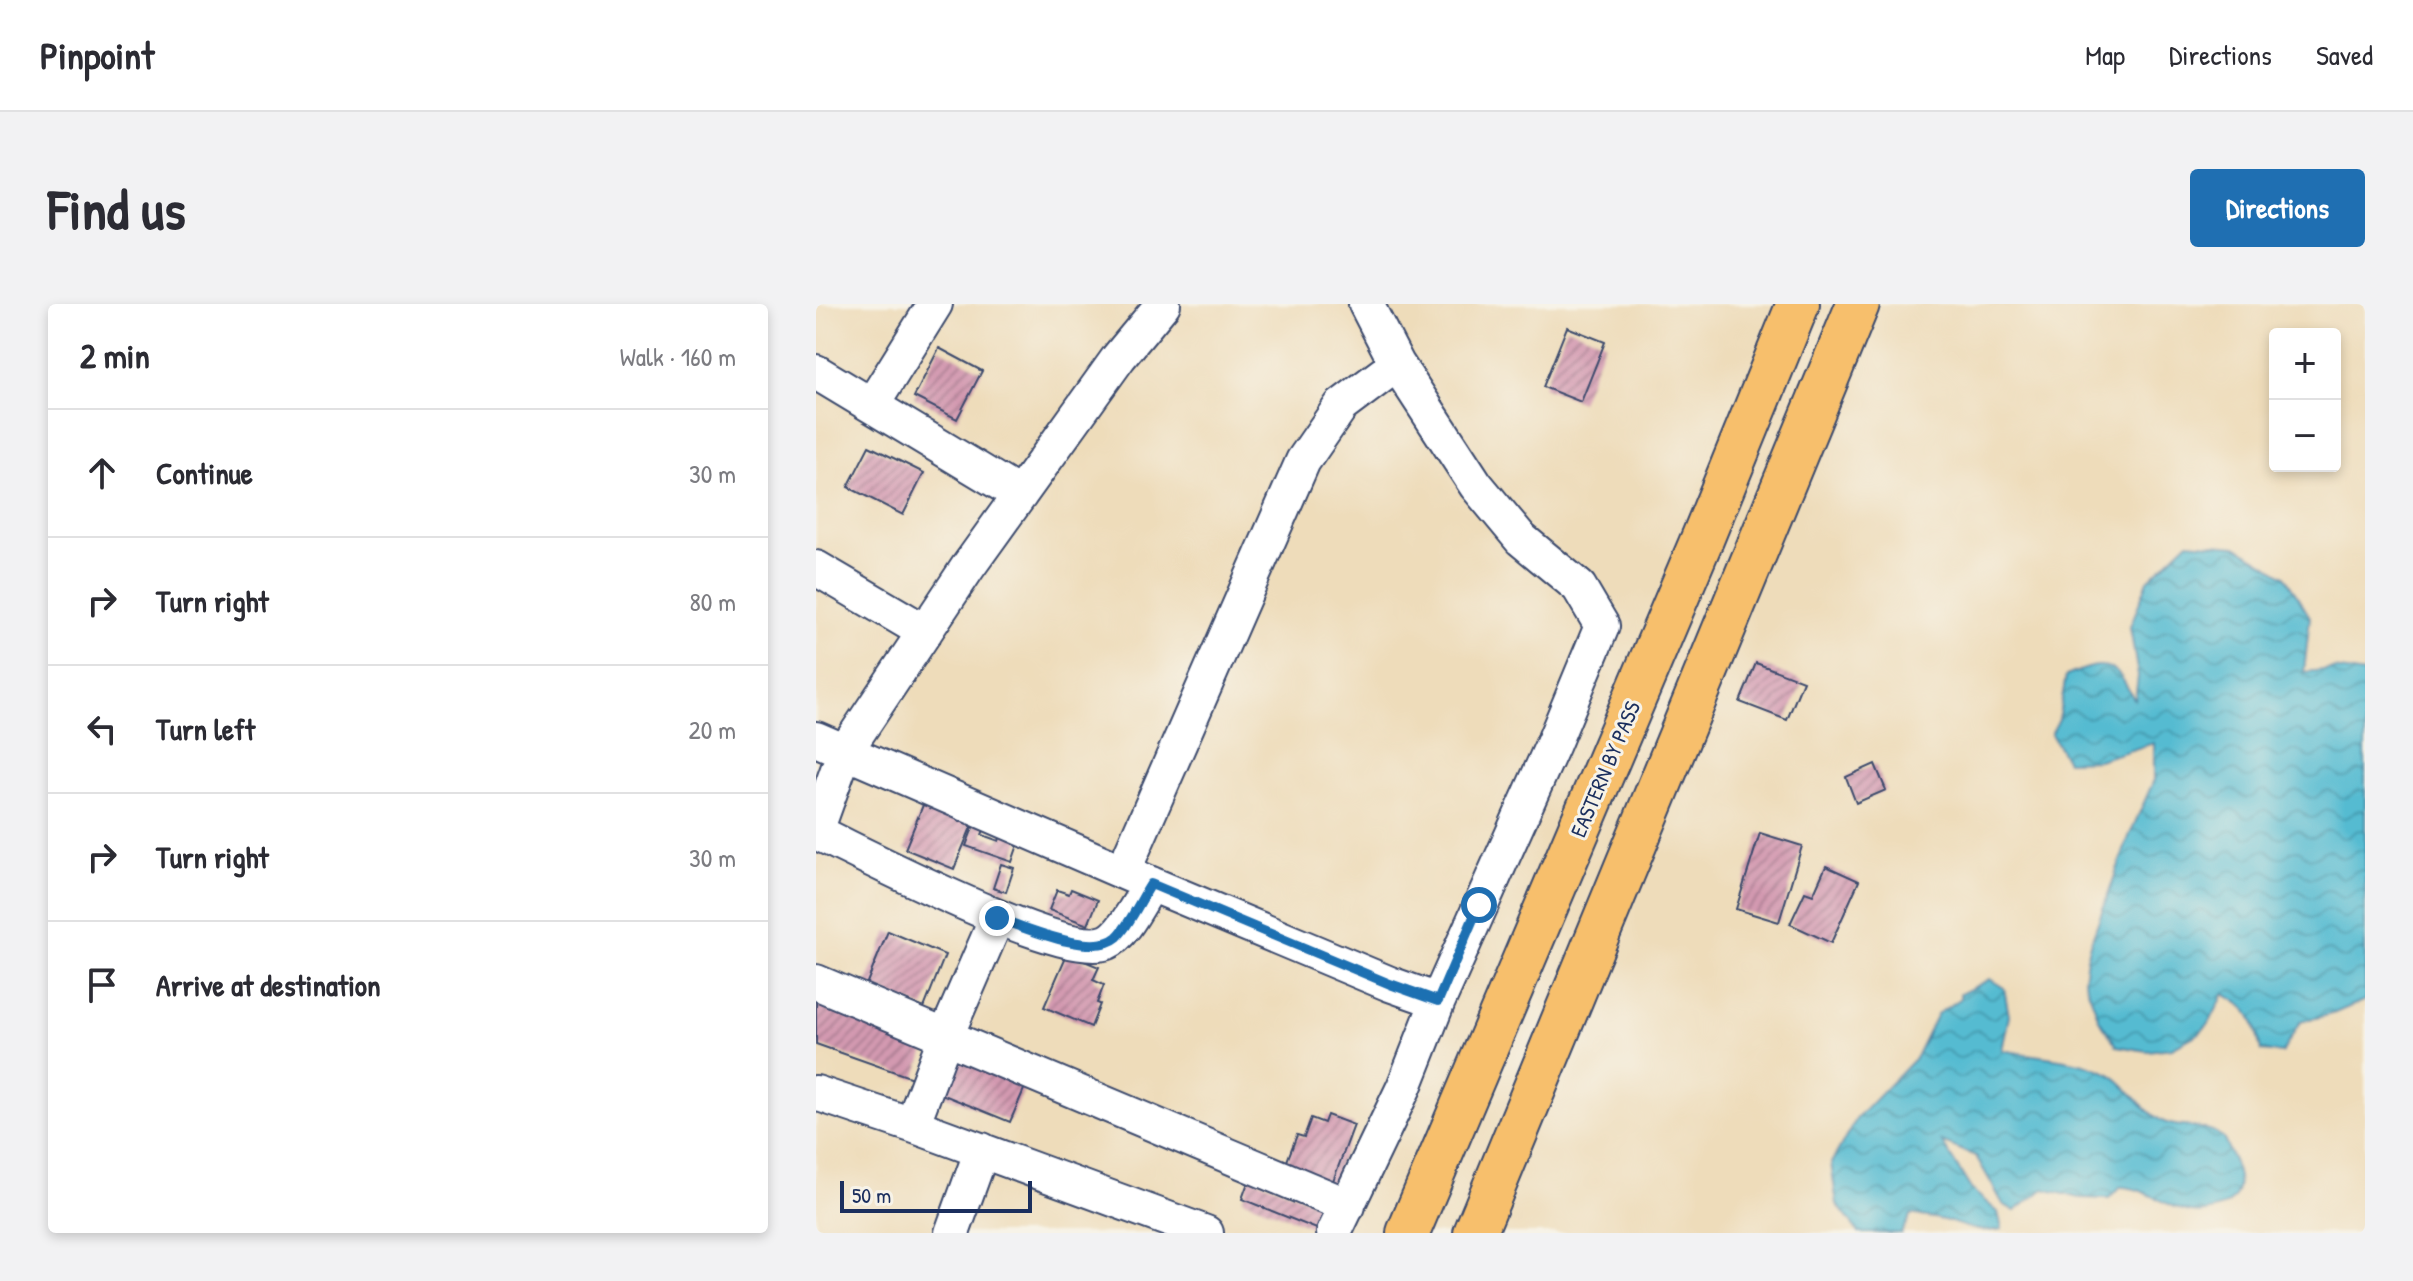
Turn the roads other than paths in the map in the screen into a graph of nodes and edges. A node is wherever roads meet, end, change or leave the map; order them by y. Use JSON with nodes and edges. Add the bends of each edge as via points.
{"nodes":[{"id":1,"x":935,"y":304,"type":"edge"},
{"id":2,"x":1163,"y":304,"type":"edge"},
{"id":3,"x":1400,"y":304,"type":"edge"},
{"id":4,"x":1798,"y":304,"type":"edge"},
{"id":5,"x":1858,"y":304,"type":"edge"},
{"id":6,"x":1371,"y":316,"type":"edge"},
{"id":7,"x":1397,"y":364,"type":"junction"},
{"id":8,"x":816,"y":372,"type":"edge"},
{"id":9,"x":872,"y":405,"type":"junction"},
{"id":10,"x":1020,"y":495,"type":"junction"},
{"id":11,"x":816,"y":568,"type":"edge"},
{"id":12,"x":925,"y":632,"type":"junction"},
{"id":13,"x":830,"y":746,"type":"edge"},
{"id":14,"x":816,"y":831,"type":"edge"},
{"id":15,"x":1137,"y":878,"type":"junction"},
{"id":16,"x":997,"y":918,"type":"junction"},
{"id":17,"x":816,"y":982,"type":"edge"},
{"id":18,"x":1438,"y":1001,"type":"junction"},
{"id":19,"x":945,"y":1038,"type":"junction"},
{"id":20,"x":816,"y":1093,"type":"edge"},
{"id":21,"x":912,"y":1125,"type":"junction"},
{"id":22,"x":982,"y":1150,"type":"junction"},
{"id":23,"x":1341,"y":1219,"type":"edge"},
{"id":24,"x":1185,"y":1229,"type":"edge"},
{"id":25,"x":952,"y":1233,"type":"edge"},
{"id":26,"x":1408,"y":1233,"type":"edge"},
{"id":27,"x":1475,"y":1233,"type":"edge"}],
"edges":[{"from":1,"to":9,"type":"street"},
{"from":2,"to":10,"type":"street"},
{"from":3,"to":6,"type":"street"},
{"from":4,"to":26,"type":"main road","name":"EASTERN BY PASS"},
{"from":5,"to":27,"type":"main road"},
{"from":6,"to":7,"type":"street"},
{"from":7,"to":15,"type":"street","via":[[1341,406],[1303,461]]},
{"from":7,"to":18,"type":"street","via":[[1476,485],[1521,539],[1579,587],[1602,626]]},
{"from":8,"to":9,"type":"street"},
{"from":9,"to":10,"type":"street"},
{"from":10,"to":12,"type":"street"},
{"from":11,"to":12,"type":"street"},
{"from":12,"to":13,"type":"street"},
{"from":13,"to":14,"type":"street"},
{"from":13,"to":15,"type":"street"},
{"from":14,"to":16,"type":"street"},
{"from":15,"to":16,"type":"street","via":[[1117,937],[1105,943],[1074,943]]},
{"from":15,"to":18,"type":"street"},
{"from":16,"to":19,"type":"street"},
{"from":17,"to":19,"type":"street"},
{"from":18,"to":23,"type":"street"},
{"from":19,"to":21,"type":"street"},
{"from":19,"to":23,"type":"street"},
{"from":20,"to":21,"type":"street"},
{"from":21,"to":22,"type":"street"},
{"from":22,"to":24,"type":"street"},
{"from":22,"to":25,"type":"street"}]}
